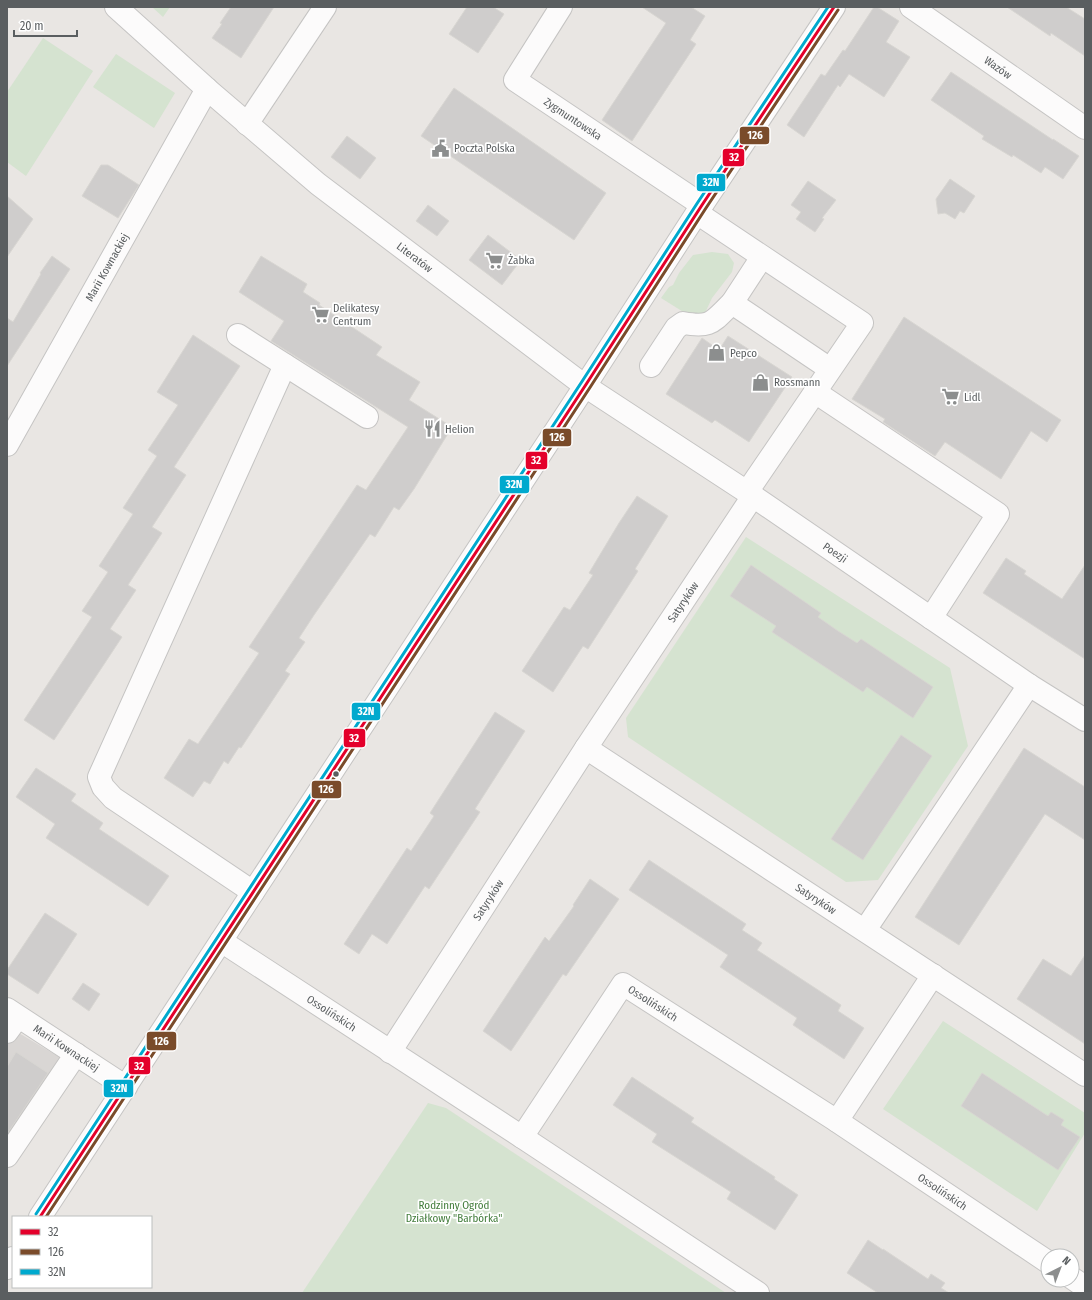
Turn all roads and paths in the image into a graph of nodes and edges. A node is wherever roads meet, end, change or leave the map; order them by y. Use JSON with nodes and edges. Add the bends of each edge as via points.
{"nodes":[{"id":1,"x":116,"y":7,"type":"edge"},
{"id":2,"x":325,"y":7,"type":"edge"},
{"id":3,"x":561,"y":7,"type":"edge"},
{"id":4,"x":911,"y":7,"type":"edge"},
{"id":5,"x":832,"y":8,"type":"edge"},
{"id":6,"x":207,"y":89,"type":"junction"},
{"id":7,"x":247,"y":124,"type":"junction"},
{"id":8,"x":1085,"y":128,"type":"edge"},
{"id":9,"x":699,"y":209,"type":"junction"},
{"id":10,"x":762,"y":257,"type":"junction"},
{"id":11,"x":732,"y":303,"type":"junction"},
{"id":12,"x":238,"y":335,"type":"dead end"},
{"id":13,"x":285,"y":365,"type":"junction"},
{"id":14,"x":651,"y":366,"type":"dead end"},
{"id":15,"x":830,"y":370,"type":"junction"},
{"id":16,"x":585,"y":386,"type":"junction"},
{"id":17,"x":815,"y":392,"type":"junction"},
{"id":18,"x":366,"y":417,"type":"dead end"},
{"id":19,"x":7,"y":445,"type":"edge"},
{"id":20,"x":750,"y":494,"type":"junction"},
{"id":21,"x":931,"y":618,"type":"junction"},
{"id":22,"x":1029,"y":685,"type":"junction"},
{"id":23,"x":1085,"y":720,"type":"edge"},
{"id":24,"x":586,"y":748,"type":"junction"},
{"id":25,"x":253,"y":892,"type":"junction"},
{"id":26,"x":865,"y":930,"type":"junction"},
{"id":27,"x":221,"y":941,"type":"junction"},
{"id":28,"x":933,"y":976,"type":"junction"},
{"id":29,"x":11,"y":1019,"type":"edge"},
{"id":30,"x":390,"y":1052,"type":"junction"},
{"id":31,"x":76,"y":1054,"type":"junction"},
{"id":32,"x":1085,"y":1075,"type":"edge"},
{"id":33,"x":126,"y":1087,"type":"junction"},
{"id":34,"x":836,"y":1121,"type":"junction"},
{"id":35,"x":522,"y":1137,"type":"junction"},
{"id":36,"x":7,"y":1156,"type":"edge"},
{"id":37,"x":41,"y":1216,"type":"edge"},
{"id":38,"x":1040,"y":1257,"type":"edge"},
{"id":39,"x":758,"y":1293,"type":"edge"}],
"edges":[{"from":1,"to":6,"type":"street","name":"Literatów"},
{"from":2,"to":7,"type":"street"},
{"from":3,"to":9,"type":"street","name":"Zygmuntowska","via":[[515,80]]},
{"from":4,"to":8,"type":"street","name":"Wazów"},
{"from":5,"to":9,"type":"street"},
{"from":6,"to":7,"type":"street","name":"Literatów"},
{"from":6,"to":19,"type":"street","name":"Marii Kownackiej"},
{"from":7,"to":16,"type":"street","name":"Literatów","via":[[318,184]]},
{"from":9,"to":10,"type":"street"},
{"from":9,"to":16,"type":"street"},
{"from":10,"to":11,"type":"street"},
{"from":10,"to":15,"type":"street","name":"Satyryków","via":[[862,323]]},
{"from":11,"to":14,"type":"street","via":[[709,324],[698,326],[683,323],[676,328]]},
{"from":11,"to":15,"type":"street"},
{"from":12,"to":13,"type":"street"},
{"from":13,"to":18,"type":"street"},
{"from":13,"to":25,"type":"street","via":[[99,777],[102,787],[113,798]]},
{"from":15,"to":17,"type":"street","name":"Satyryków"},
{"from":16,"to":20,"type":"street","name":"Poezji"},
{"from":16,"to":25,"type":"street"},
{"from":17,"to":20,"type":"street","name":"Satyryków"},
{"from":17,"to":21,"type":"street","via":[[998,514]]},
{"from":20,"to":21,"type":"street","name":"Poezji"},
{"from":20,"to":24,"type":"street","name":"Satyryków"},
{"from":21,"to":22,"type":"street","name":"Poezji"},
{"from":22,"to":23,"type":"street","name":"Poezji"},
{"from":22,"to":26,"type":"street"},
{"from":24,"to":26,"type":"street","name":"Satyryków"},
{"from":24,"to":30,"type":"street","name":"Satyryków"},
{"from":25,"to":27,"type":"street"},
{"from":26,"to":28,"type":"street","name":"Satyryków"},
{"from":27,"to":30,"type":"street","name":"Ossolińskich"},
{"from":27,"to":33,"type":"street"},
{"from":28,"to":32,"type":"street","name":"Satyryków"},
{"from":28,"to":34,"type":"street"},
{"from":29,"to":31,"type":"street","name":"Marii Kownackiej"},
{"from":30,"to":35,"type":"street","name":"Ossolińskich"},
{"from":31,"to":33,"type":"street","name":"Marii Kownackiej"},
{"from":31,"to":36,"type":"street"},
{"from":33,"to":37,"type":"street"},
{"from":34,"to":35,"type":"street","name":"Ossolińskich","via":[[623,984]]},
{"from":34,"to":38,"type":"street","name":"Ossolińskich"},
{"from":35,"to":39,"type":"street","name":"Ossolińskich"}]}
